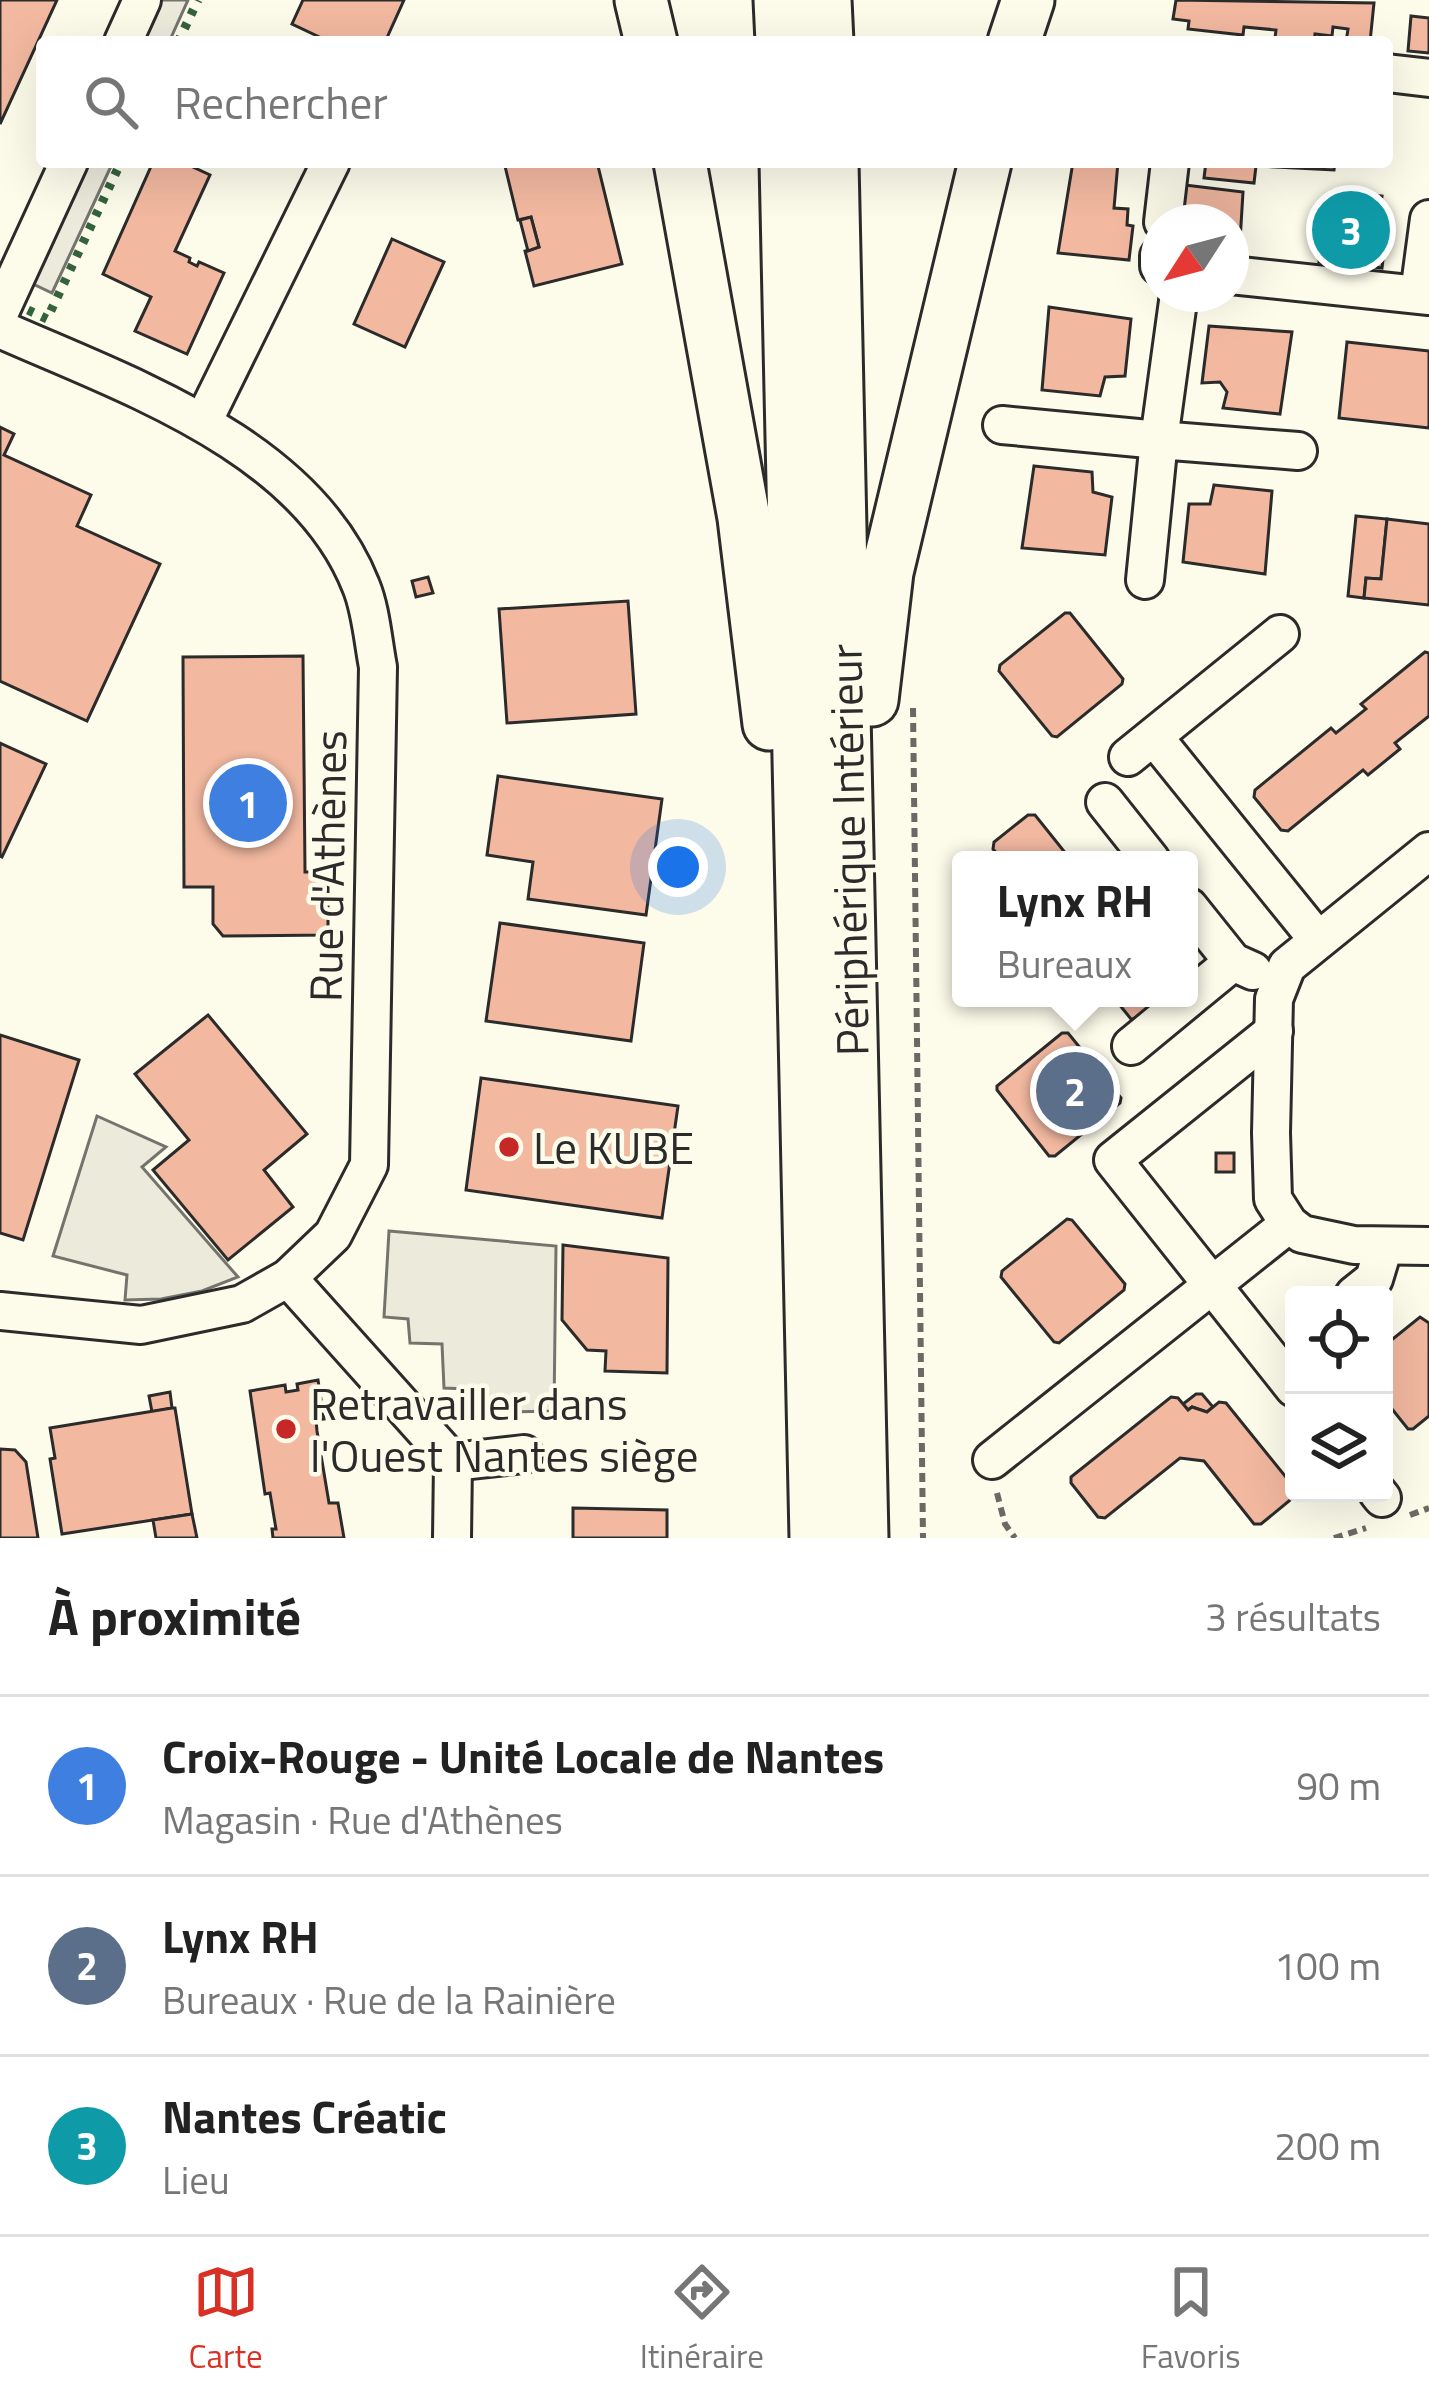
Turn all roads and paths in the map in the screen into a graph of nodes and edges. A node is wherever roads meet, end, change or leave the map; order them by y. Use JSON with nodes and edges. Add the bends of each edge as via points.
{"nodes":[{"id":1,"x":142,"y":0,"type":"edge"},
{"id":2,"x":641,"y":0,"type":"edge"},
{"id":3,"x":780,"y":0,"type":"edge"},
{"id":4,"x":825,"y":0,"type":"edge"},
{"id":5,"x":1028,"y":0,"type":"edge"},
{"id":6,"x":126,"y":36,"type":"edge"},
{"id":7,"x":650,"y":36,"type":"edge"},
{"id":8,"x":782,"y":36,"type":"edge"},
{"id":9,"x":827,"y":36,"type":"edge"},
{"id":10,"x":1016,"y":36,"type":"edge"},
{"id":11,"x":1393,"y":75,"type":"edge"},
{"id":12,"x":1429,"y":78,"type":"edge"},
{"id":13,"x":66,"y":168,"type":"edge"},
{"id":14,"x":328,"y":168,"type":"edge"},
{"id":15,"x":681,"y":168,"type":"edge"},
{"id":16,"x":786,"y":168,"type":"edge"},
{"id":17,"x":832,"y":168,"type":"edge"},
{"id":18,"x":984,"y":168,"type":"edge"},
{"id":19,"x":1169,"y":168,"type":"edge"},
{"id":20,"x":1165,"y":204,"type":"edge"},
{"id":21,"x":1429,"y":219,"type":"edge"},
{"id":22,"x":1249,"y":277,"type":"edge"},
{"id":23,"x":1424,"y":295,"type":"edge"},
{"id":24,"x":0,"y":312,"type":"edge"},
{"id":25,"x":1177,"y":312,"type":"edge"},
{"id":26,"x":0,"y":329,"type":"edge"},
{"id":27,"x":203,"y":422,"type":"junction"},
{"id":28,"x":1002,"y":425,"type":"dead end"},
{"id":29,"x":1159,"y":440,"type":"junction"},
{"id":30,"x":1298,"y":452,"type":"dead end"},
{"id":31,"x":1144,"y":580,"type":"dead end"},
{"id":32,"x":1280,"y":634,"type":"dead end"},
{"id":33,"x":913,"y":697,"type":"dead end"},
{"id":34,"x":848,"y":798,"type":"junction"},
{"id":35,"x":1105,"y":802,"type":"dead end"},
{"id":36,"x":1144,"y":851,"type":"edge"},
{"id":37,"x":1429,"y":851,"type":"edge"},
{"id":38,"x":803,"y":904,"type":"junction"},
{"id":39,"x":1198,"y":918,"type":"edge"},
{"id":40,"x":1318,"y":940,"type":"junction"},
{"id":41,"x":1234,"y":962,"type":"junction"},
{"id":42,"x":1278,"y":982,"type":"junction"},
{"id":43,"x":1198,"y":991,"type":"edge"},
{"id":44,"x":1179,"y":1007,"type":"edge"},
{"id":45,"x":1274,"y":1031,"type":"junction"},
{"id":46,"x":1131,"y":1046,"type":"dead end"},
{"id":47,"x":1289,"y":1224,"type":"junction"},
{"id":48,"x":1384,"y":1246,"type":"junction"},
{"id":49,"x":1429,"y":1246,"type":"edge"},
{"id":50,"x":288,"y":1279,"type":"junction"},
{"id":51,"x":1210,"y":1284,"type":"junction"},
{"id":52,"x":1365,"y":1286,"type":"edge"},
{"id":53,"x":0,"y":1311,"type":"edge"},
{"id":54,"x":1285,"y":1377,"type":"edge"},
{"id":55,"x":524,"y":1454,"type":"dead end"},
{"id":56,"x":992,"y":1460,"type":"joint"},
{"id":57,"x":453,"y":1462,"type":"junction"},
{"id":58,"x":452,"y":1538,"type":"edge"},
{"id":59,"x":816,"y":1538,"type":"edge"},
{"id":60,"x":862,"y":1538,"type":"edge"},
{"id":61,"x":923,"y":1538,"type":"edge"},
{"id":62,"x":1016,"y":1538,"type":"edge"}],
"edges":[{"from":1,"to":6,"type":"street"},
{"from":2,"to":7,"type":"highway"},
{"from":3,"to":8,"type":"highway"},
{"from":4,"to":9,"type":"highway"},
{"from":5,"to":10,"type":"highway"},
{"from":11,"to":12,"type":"street"},
{"from":13,"to":24,"type":"street"},
{"from":14,"to":27,"type":"street"},
{"from":15,"to":38,"type":"highway","via":[[744,518],[778,851]]},
{"from":16,"to":38,"type":"highway"},
{"from":17,"to":34,"type":"highway","name":"Périphérique Intérieur"},
{"from":18,"to":34,"type":"highway","via":[[887,572],[871,746]]},
{"from":19,"to":20,"type":"street"},
{"from":21,"to":23,"type":"street"},
{"from":22,"to":23,"type":"street"},
{"from":25,"to":29,"type":"street"},
{"from":26,"to":27,"type":"street","name":"Rue d'Athènes"},
{"from":27,"to":50,"type":"street","name":"Rue d'Athènes","via":[[300,494],[340,547],[362,587],[378,667],[369,1166],[333,1235]]},
{"from":28,"to":29,"type":"street"},
{"from":29,"to":30,"type":"street"},
{"from":29,"to":31,"type":"street"},
{"from":32,"to":40,"type":"street","via":[[1141,747]]},
{"from":33,"to":61,"type":"path"},
{"from":34,"to":60,"type":"highway","name":"Périphérique Intérieur"},
{"from":35,"to":36,"type":"street"},
{"from":37,"to":40,"type":"street"},
{"from":38,"to":59,"type":"highway"},
{"from":39,"to":41,"type":"street"},
{"from":40,"to":42,"type":"street"},
{"from":41,"to":42,"type":"street"},
{"from":41,"to":43,"type":"street"},
{"from":42,"to":45,"type":"street"},
{"from":44,"to":46,"type":"street"},
{"from":45,"to":47,"type":"street","via":[[1273,1199]]},
{"from":45,"to":51,"type":"street","via":[[1113,1160]]},
{"from":47,"to":48,"type":"street","via":[[1320,1240]]},
{"from":47,"to":51,"type":"street"},
{"from":48,"to":49,"type":"street"},
{"from":48,"to":52,"type":"street"},
{"from":50,"to":53,"type":"street","name":"Rue d'Athènes","via":[[242,1304],[141,1325]]},
{"from":50,"to":57,"type":"street"},
{"from":51,"to":54,"type":"street"},
{"from":51,"to":56,"type":"street"},
{"from":55,"to":57,"type":"street"},
{"from":56,"to":62,"type":"path","via":[[1005,1524]]},
{"from":57,"to":58,"type":"street"}]}
